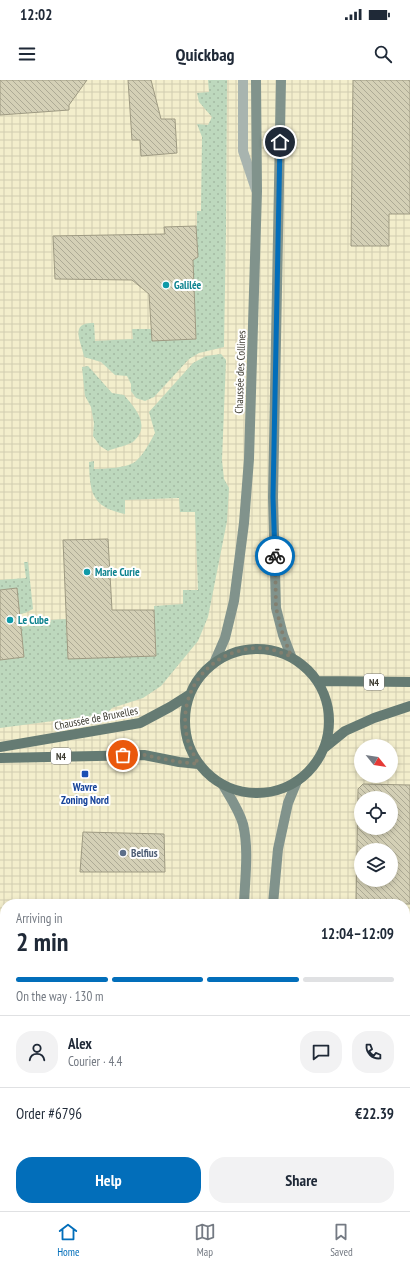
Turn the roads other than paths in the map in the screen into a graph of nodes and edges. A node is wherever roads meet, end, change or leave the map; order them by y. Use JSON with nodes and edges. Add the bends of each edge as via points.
{"nodes":[{"id":1,"x":243,"y":80,"type":"edge"},
{"id":2,"x":256,"y":80,"type":"edge"},
{"id":3,"x":281,"y":80,"type":"edge"},
{"id":4,"x":257,"y":191,"type":"junction"},
{"id":5,"x":291,"y":656,"type":"junction"},
{"id":6,"x":215,"y":661,"type":"junction"},
{"id":7,"x":318,"y":681,"type":"junction"},
{"id":8,"x":410,"y":682,"type":"edge"},
{"id":9,"x":189,"y":695,"type":"junction"},
{"id":10,"x":410,"y":706,"type":"edge"},
{"id":11,"x":0,"y":747,"type":"edge"},
{"id":12,"x":324,"y":748,"type":"junction"},
{"id":13,"x":0,"y":758,"type":"edge"},
{"id":14,"x":198,"y":764,"type":"junction"},
{"id":15,"x":297,"y":781,"type":"junction"},
{"id":16,"x":223,"y":785,"type":"junction"},
{"id":17,"x":244,"y":899,"type":"edge"},
{"id":18,"x":273,"y":899,"type":"edge"}],
"edges":[{"from":1,"to":4,"type":"street","via":[[243,151]]},
{"from":2,"to":4,"type":"main road","name":"Chaussée des Collines"},
{"from":3,"to":5,"type":"main road","via":[[273,497],[276,608]]},
{"from":4,"to":6,"type":"main road","name":"Chaussée des Collines","via":[[249,459],[244,524],[234,601],[225,638]]},
{"from":5,"to":6,"type":"main road","name":"Chaussée de Bruxelles","number":"N4","via":[[266,648],[239,650]]},
{"from":5,"to":7,"type":"main road","name":"Chaussée de Bruxelles","number":"N4"},
{"from":6,"to":9,"type":"main road","name":"Chaussée de Bruxelles","number":"N4","via":[[204,670]]},
{"from":7,"to":8,"type":"main road","number":"N4"},
{"from":7,"to":12,"type":"main road","name":"Chaussée de Bruxelles","number":"N4","via":[[327,702],[329,725]]},
{"from":9,"to":11,"type":"main road","name":"Chaussée de Bruxelles","number":"N4","via":[[140,723]]},
{"from":9,"to":14,"type":"main road","name":"Chaussée de Bruxelles","number":"N4","via":[[184,718],[186,734]]},
{"from":10,"to":12,"type":"main road","name":"Chaussée de Bruxelles","number":"N4","via":[[345,731]]},
{"from":12,"to":15,"type":"main road","name":"Chaussée de Bruxelles","number":"N4","via":[[313,767]]},
{"from":13,"to":14,"type":"main road","number":"N4","via":[[144,755]]},
{"from":14,"to":16,"type":"main road","name":"Chaussée de Bruxelles","number":"N4"},
{"from":15,"to":16,"type":"main road","name":"Chaussée de Bruxelles","number":"N4","via":[[273,791],[248,793]]},
{"from":15,"to":18,"type":"main road","via":[[288,803],[278,849]]},
{"from":16,"to":17,"type":"main road","via":[[242,823],[246,844]]}]}
